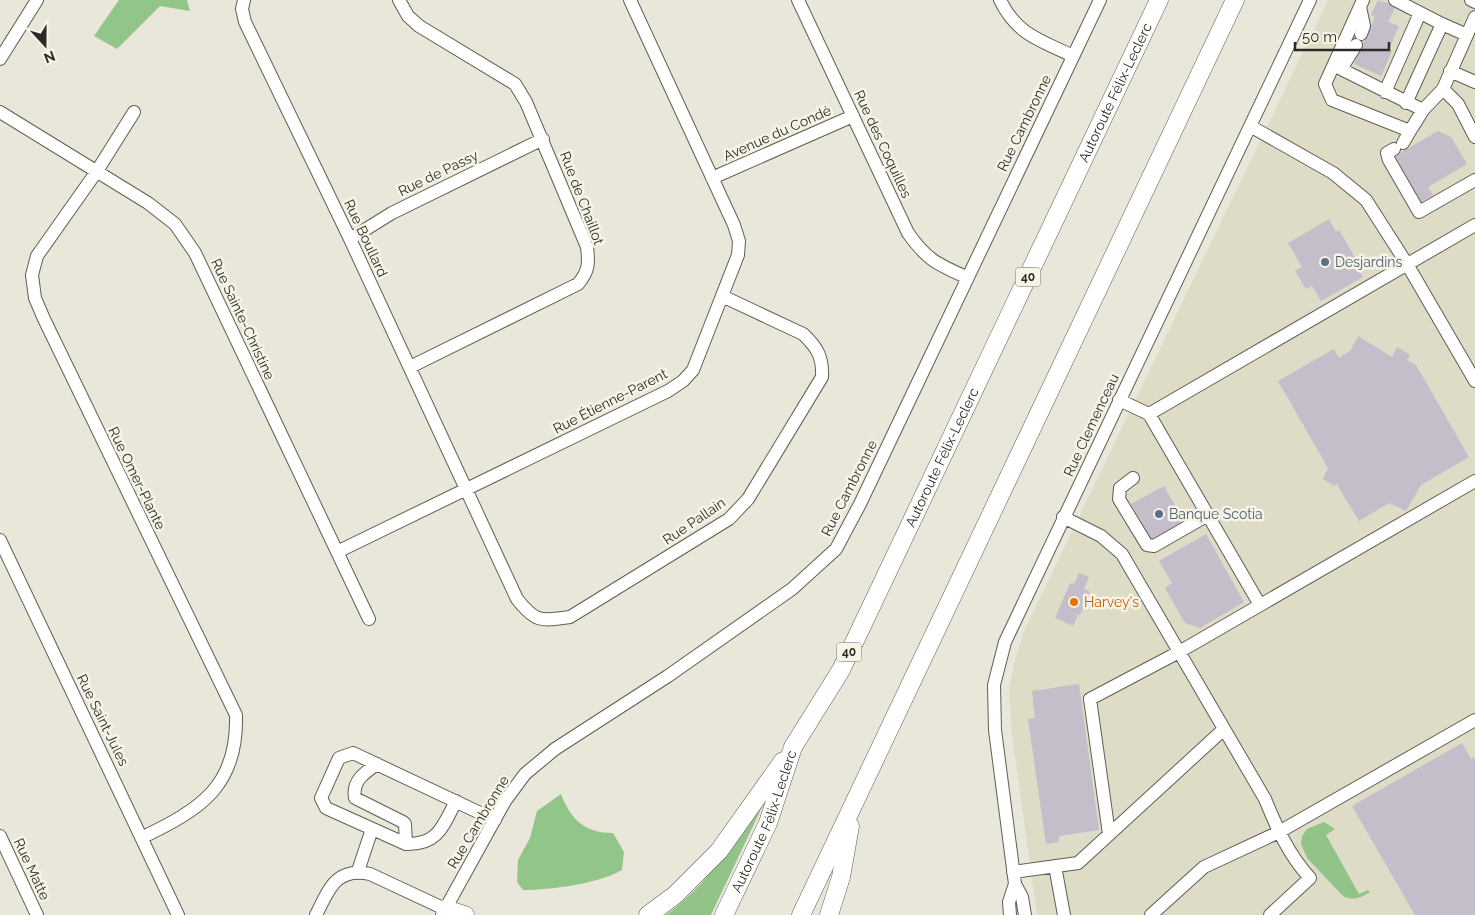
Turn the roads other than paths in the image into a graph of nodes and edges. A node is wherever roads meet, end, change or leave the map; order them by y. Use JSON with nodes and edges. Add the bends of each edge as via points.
{"nodes":[{"id":1,"x":38,"y":0,"type":"edge"},
{"id":2,"x":244,"y":0,"type":"edge"},
{"id":3,"x":399,"y":0,"type":"edge"},
{"id":4,"x":630,"y":0,"type":"edge"},
{"id":5,"x":798,"y":0,"type":"edge"},
{"id":6,"x":1000,"y":0,"type":"edge"},
{"id":7,"x":1100,"y":0,"type":"edge"},
{"id":8,"x":1159,"y":0,"type":"edge"},
{"id":9,"x":1235,"y":0,"type":"edge"},
{"id":10,"x":1310,"y":0,"type":"edge"},
{"id":11,"x":1395,"y":0,"type":"edge"},
{"id":12,"x":1471,"y":0,"type":"edge"},
{"id":13,"x":1475,"y":2,"type":"edge"},
{"id":14,"x":1361,"y":4,"type":"edge"},
{"id":15,"x":1420,"y":13,"type":"junction"},
{"id":16,"x":1475,"y":17,"type":"edge"},
{"id":17,"x":1442,"y":24,"type":"junction"},
{"id":18,"x":1467,"y":35,"type":"junction"},
{"id":19,"x":1073,"y":56,"type":"junction"},
{"id":20,"x":0,"y":59,"type":"edge"},
{"id":21,"x":1338,"y":67,"type":"junction"},
{"id":22,"x":1450,"y":71,"type":"junction"},
{"id":23,"x":1475,"y":82,"type":"edge"},
{"id":24,"x":1443,"y":89,"type":"junction"},
{"id":25,"x":1385,"y":92,"type":"junction"},
{"id":26,"x":1406,"y":103,"type":"junction"},
{"id":27,"x":1423,"y":110,"type":"junction"},
{"id":28,"x":0,"y":112,"type":"edge"},
{"id":29,"x":134,"y":112,"type":"dead end"},
{"id":30,"x":853,"y":116,"type":"junction"},
{"id":31,"x":1250,"y":126,"type":"junction"},
{"id":32,"x":1410,"y":131,"type":"junction"},
{"id":33,"x":1475,"y":137,"type":"edge"},
{"id":34,"x":542,"y":139,"type":"junction"},
{"id":35,"x":97,"y":171,"type":"junction"},
{"id":36,"x":712,"y":178,"type":"junction"},
{"id":37,"x":1475,"y":180,"type":"edge"},
{"id":38,"x":1475,"y":225,"type":"edge"},
{"id":39,"x":350,"y":239,"type":"junction"},
{"id":40,"x":1407,"y":264,"type":"junction"},
{"id":41,"x":966,"y":277,"type":"junction"},
{"id":42,"x":722,"y":296,"type":"junction"},
{"id":43,"x":410,"y":367,"type":"junction"},
{"id":44,"x":1475,"y":381,"type":"edge"},
{"id":45,"x":1119,"y":400,"type":"junction"},
{"id":46,"x":1149,"y":414,"type":"junction"},
{"id":47,"x":1133,"y":478,"type":"dead end"},
{"id":48,"x":1475,"y":482,"type":"edge"},
{"id":49,"x":468,"y":489,"type":"junction"},
{"id":50,"x":1208,"y":515,"type":"junction"},
{"id":51,"x":1063,"y":517,"type":"junction"},
{"id":52,"x":0,"y":540,"type":"edge"},
{"id":53,"x":337,"y":552,"type":"junction"},
{"id":54,"x":1260,"y":605,"type":"junction"},
{"id":55,"x":369,"y":619,"type":"dead end"},
{"id":56,"x":1179,"y":652,"type":"junction"},
{"id":57,"x":1475,"y":720,"type":"edge"},
{"id":58,"x":1224,"y":729,"type":"junction"},
{"id":59,"x":793,"y":747,"type":"junction"},
{"id":60,"x":377,"y":764,"type":"junction"},
{"id":61,"x":456,"y":801,"type":"junction"},
{"id":62,"x":855,"y":802,"type":"junction"},
{"id":63,"x":495,"y":820,"type":"junction"},
{"id":64,"x":372,"y":829,"type":"junction"},
{"id":65,"x":1279,"y":832,"type":"junction"},
{"id":66,"x":1109,"y":834,"type":"junction"},
{"id":67,"x":0,"y":836,"type":"edge"},
{"id":68,"x":143,"y":837,"type":"junction"},
{"id":69,"x":406,"y":844,"type":"junction"},
{"id":70,"x":1055,"y":866,"type":"junction"},
{"id":71,"x":358,"y":872,"type":"junction"},
{"id":72,"x":1014,"y":878,"type":"junction"},
{"id":73,"x":446,"y":913,"type":"edge"},
{"id":74,"x":37,"y":915,"type":"edge"},
{"id":75,"x":178,"y":915,"type":"edge"},
{"id":76,"x":316,"y":915,"type":"edge"},
{"id":77,"x":466,"y":915,"type":"edge"},
{"id":78,"x":648,"y":915,"type":"edge"},
{"id":79,"x":724,"y":915,"type":"edge"},
{"id":80,"x":801,"y":915,"type":"edge"},
{"id":81,"x":829,"y":915,"type":"edge"},
{"id":82,"x":1010,"y":915,"type":"edge"},
{"id":83,"x":1025,"y":915,"type":"edge"},
{"id":84,"x":1064,"y":915,"type":"edge"},
{"id":85,"x":1151,"y":915,"type":"edge"},
{"id":86,"x":1270,"y":915,"type":"edge"}],
"edges":[{"from":1,"to":20,"type":"street"},
{"from":2,"to":39,"type":"street","name":"Rue Boullard","via":[[245,22]]},
{"from":3,"to":34,"type":"street","name":"Rue de Chaillot","via":[[408,16],[419,26],[514,84],[526,102]]},
{"from":4,"to":36,"type":"street","name":"Rue Étienne-Parent"},
{"from":5,"to":30,"type":"street","name":"Rue des Coquilles"},
{"from":6,"to":19,"type":"street","via":[[1014,24]]},
{"from":7,"to":19,"type":"street","name":"Rue Cambronne"},
{"from":8,"to":59,"type":"highway","name":"Autoroute Félix-Leclerc","number":"40","via":[[841,670]]},
{"from":9,"to":62,"type":"highway"},
{"from":10,"to":31,"type":"street","name":"Rue Clemenceau"},
{"from":11,"to":15,"type":"street"},
{"from":12,"to":13,"type":"street"},
{"from":14,"to":21,"type":"street"},
{"from":14,"to":21,"type":"street","via":[[1364,26]]},
{"from":15,"to":17,"type":"street"},
{"from":15,"to":25,"type":"street"},
{"from":16,"to":18,"type":"street"},
{"from":17,"to":18,"type":"street"},
{"from":17,"to":26,"type":"street"},
{"from":18,"to":22,"type":"street"},
{"from":19,"to":41,"type":"street","name":"Rue Cambronne"},
{"from":21,"to":25,"type":"street"},
{"from":21,"to":32,"type":"street","via":[[1326,84],[1332,100]]},
{"from":22,"to":23,"type":"street"},
{"from":22,"to":24,"type":"street"},
{"from":24,"to":27,"type":"street"},
{"from":24,"to":33,"type":"street","via":[[1458,104]]},
{"from":25,"to":26,"type":"street"},
{"from":26,"to":27,"type":"street"},
{"from":27,"to":32,"type":"street"},
{"from":28,"to":35,"type":"street","name":"Rue Sainte-Christine"},
{"from":29,"to":35,"type":"street","name":"Rue Omer-Plante"},
{"from":30,"to":36,"type":"street","name":"Avenue du Condé"},
{"from":30,"to":41,"type":"street","name":"Rue des Coquilles","via":[[922,253]]},
{"from":31,"to":40,"type":"street","via":[[1350,186],[1366,200]]},
{"from":31,"to":45,"type":"street","name":"Rue Clemenceau"},
{"from":32,"to":37,"type":"street","via":[[1398,146],[1387,153],[1419,212]]},
{"from":34,"to":39,"type":"street","name":"Rue de Passy","via":[[392,213]]},
{"from":34,"to":43,"type":"street","name":"Rue de Chaillot","via":[[587,247],[588,271],[578,284]]},
{"from":35,"to":53,"type":"street","name":"Rue Sainte-Christine","via":[[175,224],[195,253]]},
{"from":35,"to":68,"type":"street","name":"Rue Omer-Plante","via":[[37,256],[32,275],[35,298],[236,715],[236,740],[229,766],[214,790],[194,810]]},
{"from":36,"to":42,"type":"street","name":"Rue Étienne-Parent","via":[[739,241],[738,255]]},
{"from":38,"to":40,"type":"street"},
{"from":39,"to":43,"type":"street","name":"Rue Boullard"},
{"from":40,"to":44,"type":"street"},
{"from":40,"to":46,"type":"street"},
{"from":41,"to":63,"type":"street","name":"Rue Cambronne","via":[[836,549],[792,589],[532,768],[520,780]]},
{"from":42,"to":49,"type":"street","name":"Rue Étienne-Parent","via":[[693,370],[684,381]]},
{"from":42,"to":49,"type":"street","name":"Rue Pallain","via":[[803,334],[814,344],[823,363],[822,377],[748,499],[729,519],[570,617],[549,620],[531,616],[517,599]]},
{"from":43,"to":49,"type":"street","name":"Rue Boullard"},
{"from":45,"to":46,"type":"street"},
{"from":45,"to":51,"type":"street","name":"Rue Clemenceau"},
{"from":46,"to":50,"type":"street"},
{"from":47,"to":50,"type":"street","via":[[1120,488],[1119,499],[1148,545],[1154,546]]},
{"from":48,"to":54,"type":"street"},
{"from":49,"to":53,"type":"street","name":"Rue Étienne-Parent"},
{"from":50,"to":54,"type":"street"},
{"from":51,"to":56,"type":"street","via":[[1101,536],[1122,554]]},
{"from":51,"to":72,"type":"street","name":"Rue Clemenceau","via":[[1005,642],[994,685],[995,730]]},
{"from":52,"to":68,"type":"street","name":"Rue Saint-Jules"},
{"from":53,"to":55,"type":"street","name":"Rue Sainte-Christine"},
{"from":54,"to":56,"type":"street"},
{"from":56,"to":58,"type":"street"},
{"from":56,"to":66,"type":"street","via":[[1090,699]]},
{"from":57,"to":65,"type":"street"},
{"from":58,"to":65,"type":"street","via":[[1265,799]]},
{"from":58,"to":66,"type":"street"},
{"from":59,"to":78,"type":"highway","via":[[718,851],[675,894]]},
{"from":59,"to":79,"type":"highway","name":"Autoroute Félix-Leclerc","number":"40","via":[[768,823]]},
{"from":60,"to":61,"type":"street"},
{"from":60,"to":64,"type":"street","via":[[353,752],[338,758],[321,798],[326,808]]},
{"from":60,"to":69,"type":"street","via":[[362,774],[354,789],[355,798],[405,824]]},
{"from":61,"to":63,"type":"street"},
{"from":61,"to":69,"type":"street","via":[[440,832],[432,839]]},
{"from":62,"to":80,"type":"highway"},
{"from":62,"to":81,"type":"highway","via":[[841,876]]},
{"from":63,"to":73,"type":"street","name":"Rue Cambronne"},
{"from":64,"to":69,"type":"street"},
{"from":64,"to":71,"type":"street"},
{"from":65,"to":85,"type":"street","via":[[1204,867]]},
{"from":65,"to":86,"type":"street","via":[[1296,862],[1310,878]]},
{"from":66,"to":70,"type":"street","via":[[1078,863]]},
{"from":67,"to":74,"type":"street","name":"Rue Matte"},
{"from":68,"to":75,"type":"street","name":"Rue Saint-Jules"},
{"from":70,"to":72,"type":"street"},
{"from":70,"to":84,"type":"street"},
{"from":71,"to":73,"type":"street","via":[[370,874]]},
{"from":71,"to":76,"type":"street","via":[[338,878]]},
{"from":72,"to":82,"type":"street","name":"Rue Clemenceau"},
{"from":72,"to":83,"type":"street","name":"Rue Clemenceau"},
{"from":73,"to":77,"type":"highway"}]}
